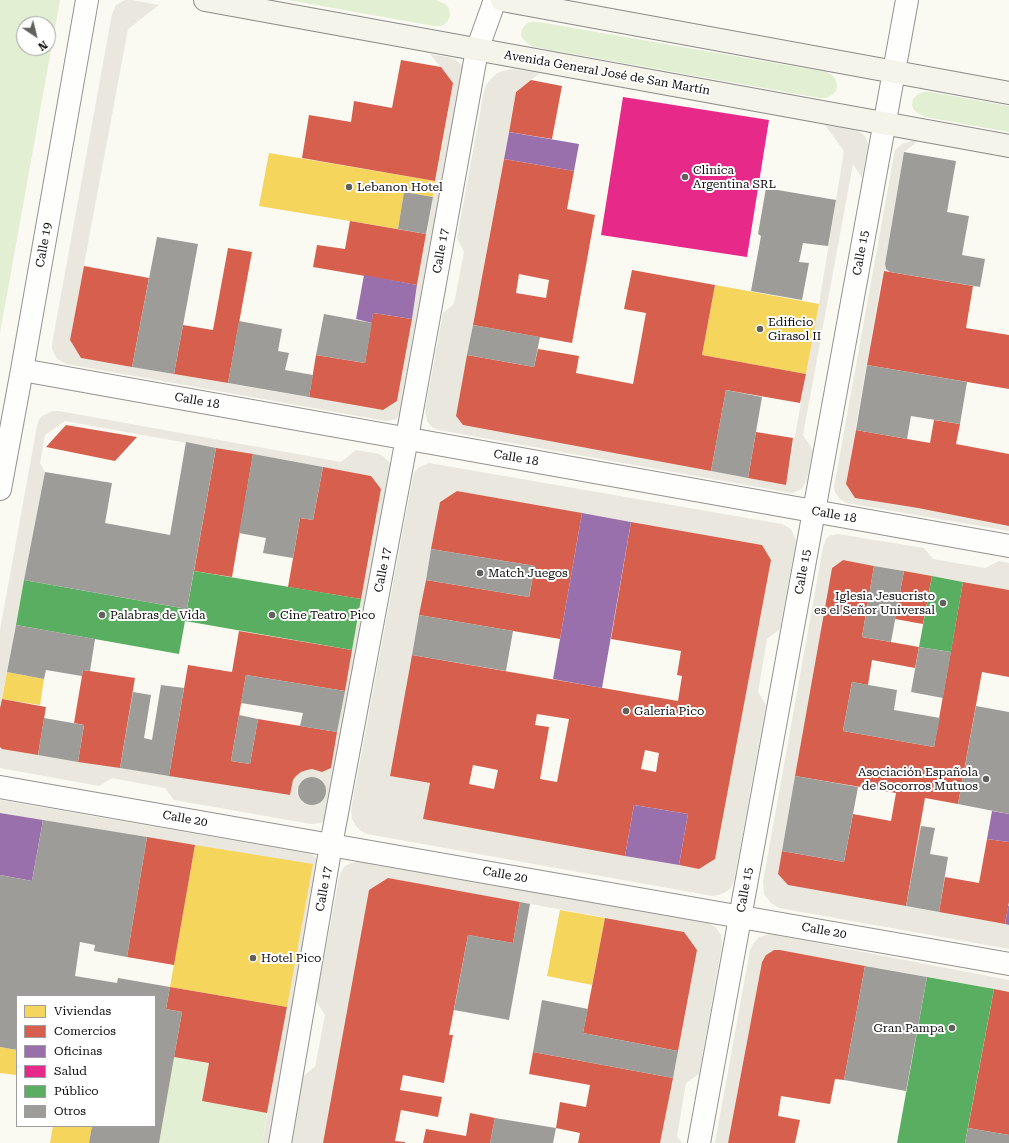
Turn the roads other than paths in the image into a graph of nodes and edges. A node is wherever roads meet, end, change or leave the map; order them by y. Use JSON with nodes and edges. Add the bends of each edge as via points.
{"nodes":[{"id":1,"x":87,"y":0,"type":"edge"},
{"id":2,"x":205,"y":0,"type":"edge"},
{"id":3,"x":495,"y":0,"type":"edge"},
{"id":4,"x":502,"y":0,"type":"edge"},
{"id":5,"x":907,"y":0,"type":"edge"},
{"id":6,"x":477,"y":50,"type":"junction"},
{"id":7,"x":894,"y":72,"type":"junction"},
{"id":8,"x":1009,"y":93,"type":"edge"},
{"id":9,"x":885,"y":123,"type":"junction"},
{"id":10,"x":1009,"y":146,"type":"edge"},
{"id":11,"x":22,"y":370,"type":"junction"},
{"id":12,"x":407,"y":438,"type":"junction"},
{"id":13,"x":0,"y":489,"type":"edge"},
{"id":14,"x":814,"y":511,"type":"junction"},
{"id":15,"x":1009,"y":546,"type":"edge"},
{"id":16,"x":0,"y":787,"type":"edge"},
{"id":17,"x":331,"y":845,"type":"junction"},
{"id":18,"x":740,"y":917,"type":"junction"},
{"id":19,"x":1009,"y":964,"type":"edge"},
{"id":20,"x":280,"y":1143,"type":"edge"},
{"id":21,"x":699,"y":1143,"type":"edge"}],
"edges":[{"from":1,"to":11,"type":"street","name":"Calle 19"},
{"from":2,"to":6,"type":"main road","name":"Avenida General José de San Martín"},
{"from":3,"to":6,"type":"street","name":"Calle 17"},
{"from":4,"to":7,"type":"main road"},
{"from":5,"to":7,"type":"street","name":"Calle 15"},
{"from":6,"to":9,"type":"main road","name":"Avenida General José de San Martín"},
{"from":6,"to":12,"type":"street","name":"Calle 17"},
{"from":7,"to":8,"type":"main road"},
{"from":7,"to":9,"type":"street","name":"Calle 15"},
{"from":9,"to":10,"type":"main road","name":"Avenida General José de San Martín"},
{"from":9,"to":14,"type":"street","name":"Calle 15"},
{"from":11,"to":12,"type":"street","name":"Calle 18"},
{"from":11,"to":13,"type":"street","name":"Calle 19"},
{"from":12,"to":14,"type":"street","name":"Calle 18"},
{"from":12,"to":17,"type":"street","name":"Calle 17"},
{"from":14,"to":15,"type":"street","name":"Calle 18"},
{"from":14,"to":18,"type":"street","name":"Calle 15"},
{"from":16,"to":17,"type":"street","name":"Calle 20"},
{"from":17,"to":18,"type":"street","name":"Calle 20"},
{"from":17,"to":20,"type":"street","name":"Calle 17"},
{"from":18,"to":19,"type":"street","name":"Calle 20"},
{"from":18,"to":21,"type":"street","name":"Calle 15"}]}
